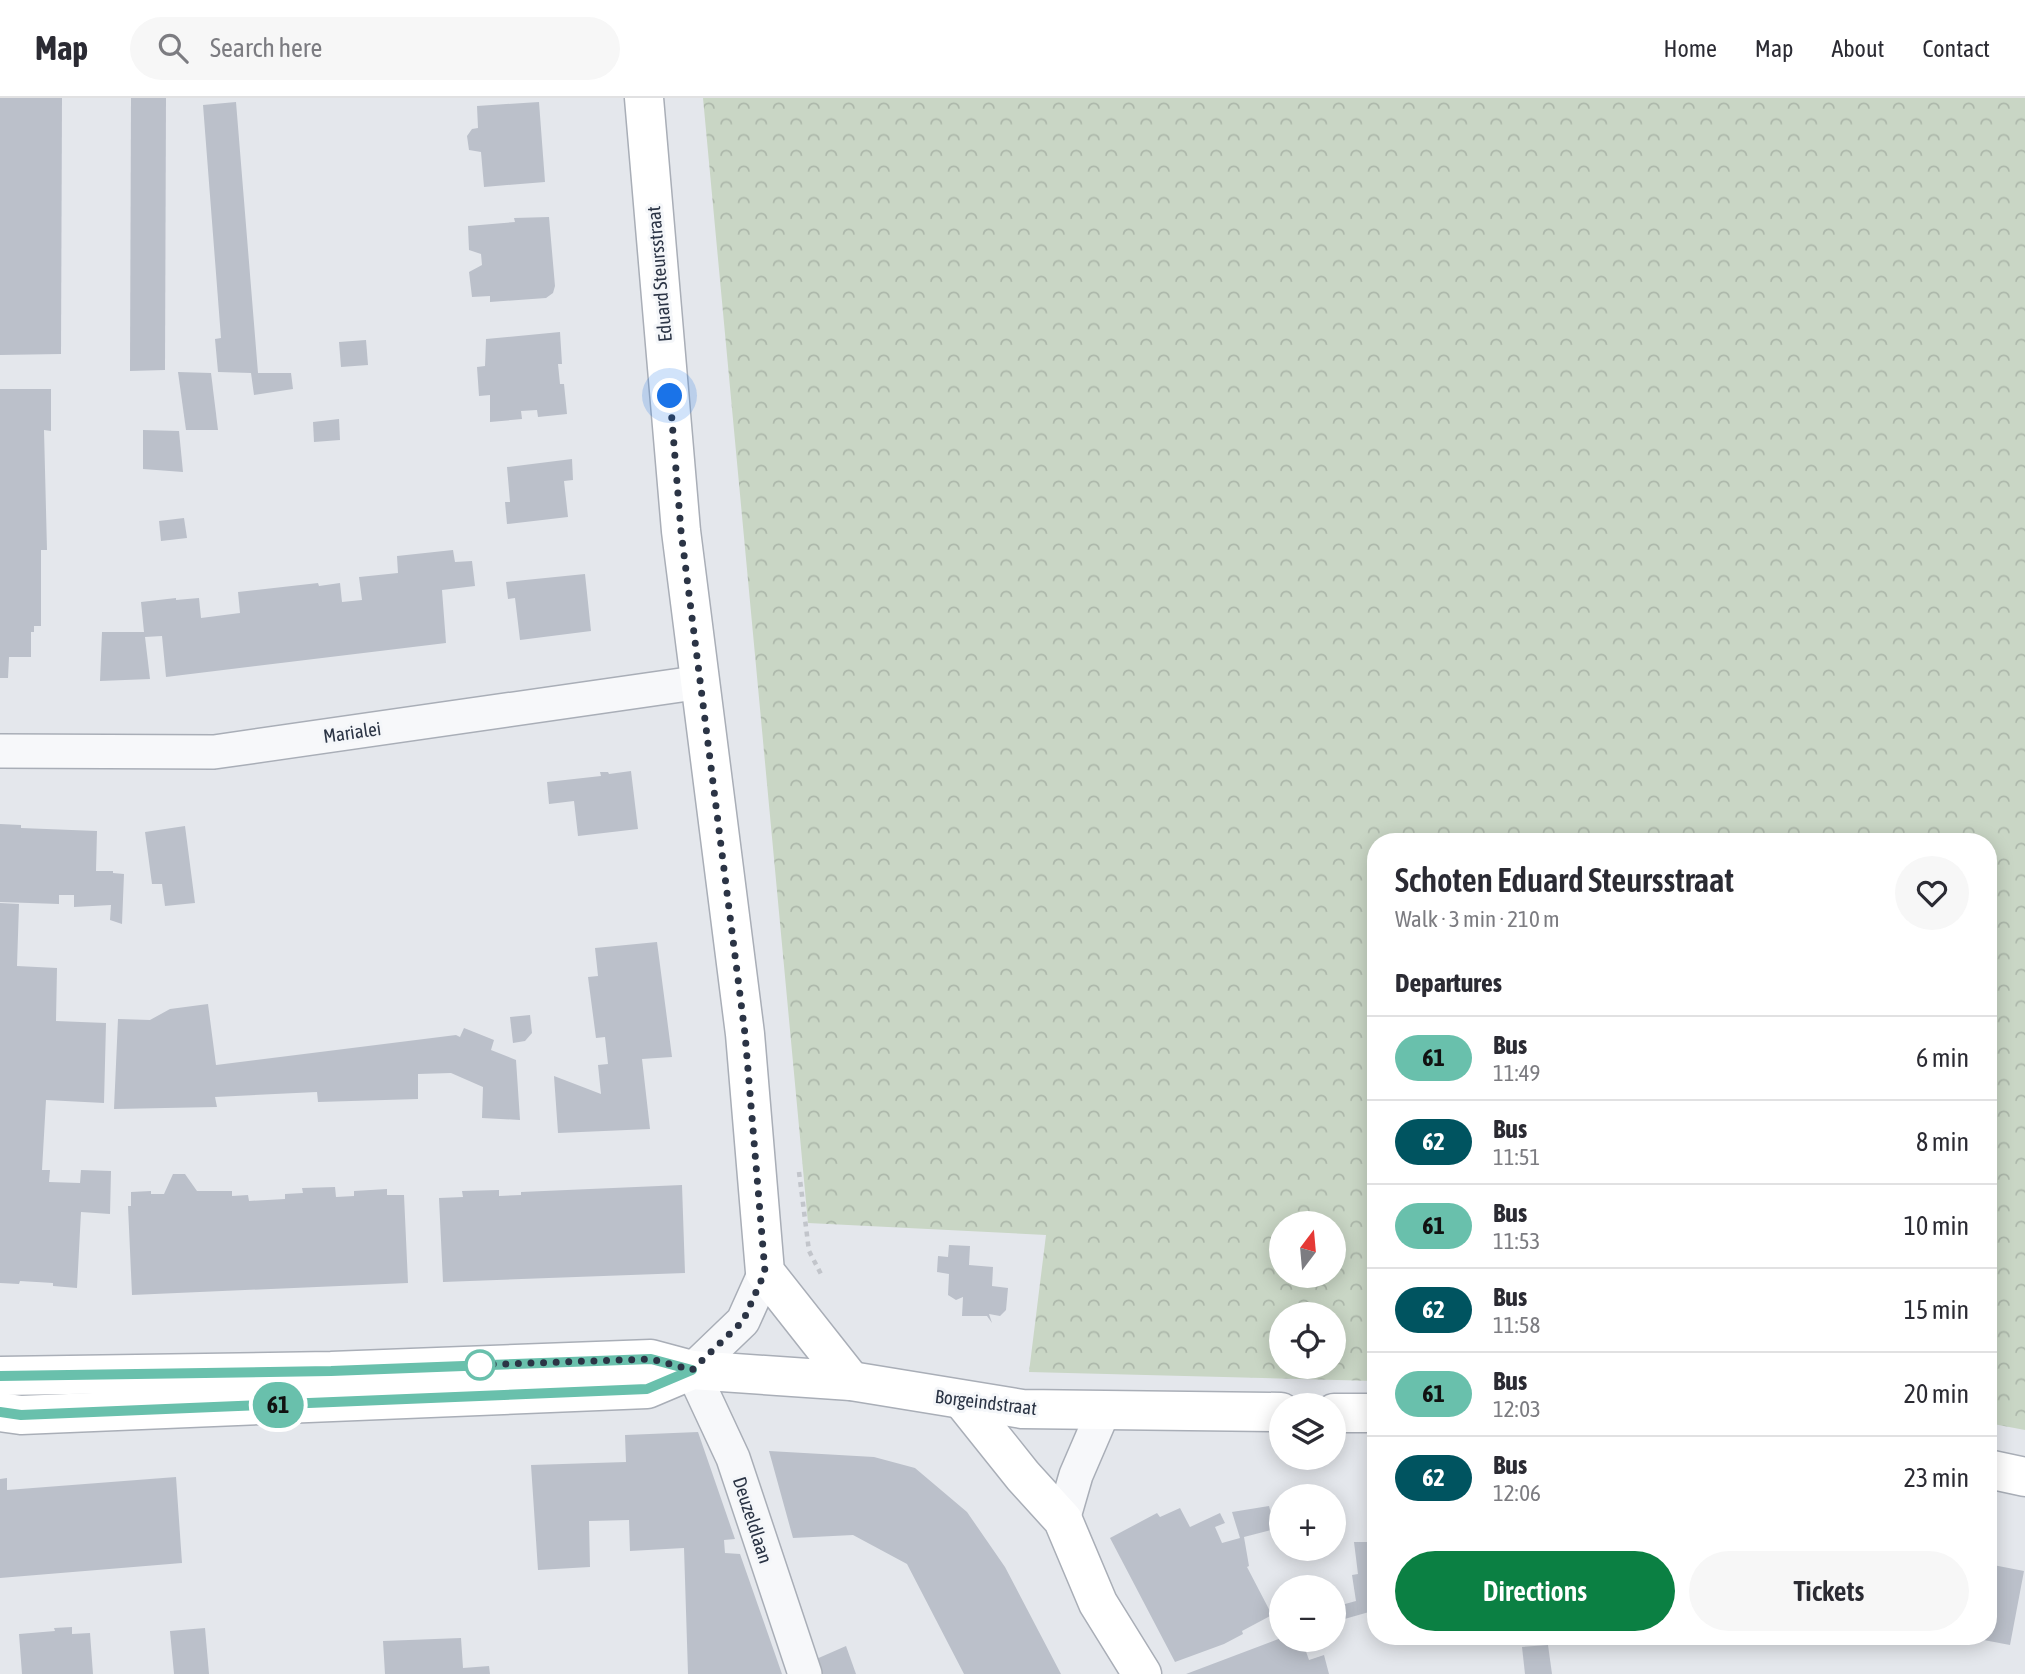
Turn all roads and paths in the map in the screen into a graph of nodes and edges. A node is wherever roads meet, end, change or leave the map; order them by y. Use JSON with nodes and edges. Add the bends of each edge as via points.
{"nodes":[{"id":1,"x":644,"y":98,"type":"edge"},
{"id":2,"x":702,"y":682,"type":"junction"},
{"id":3,"x":0,"y":751,"type":"edge"},
{"id":4,"x":765,"y":1272,"type":"junction"},
{"id":5,"x":692,"y":1370,"type":"junction"},
{"id":6,"x":0,"y":1376,"type":"edge"},
{"id":7,"x":851,"y":1381,"type":"junction"},
{"id":8,"x":107,"y":1393,"type":"junction"},
{"id":9,"x":963,"y":1401,"type":"junction"},
{"id":10,"x":1104,"y":1410,"type":"junction"},
{"id":11,"x":0,"y":1412,"type":"edge"},
{"id":12,"x":1269,"y":1412,"type":"edge"},
{"id":13,"x":1346,"y":1413,"type":"edge"},
{"id":14,"x":1367,"y":1413,"type":"edge"},
{"id":15,"x":1997,"y":1471,"type":"edge"},
{"id":16,"x":2025,"y":1478,"type":"edge"},
{"id":17,"x":1063,"y":1520,"type":"junction"},
{"id":18,"x":804,"y":1674,"type":"edge"},
{"id":19,"x":1142,"y":1674,"type":"edge"}],
"edges":[{"from":1,"to":2,"type":"street","name":"Eduard Steursstraat","via":[[681,531]]},
{"from":2,"to":3,"type":"street","name":"Marialei","via":[[214,752]]},
{"from":2,"to":4,"type":"street","name":"Eduard Steursstraat","via":[[745,1034]]},
{"from":4,"to":5,"type":"street","via":[[743,1321]]},
{"from":4,"to":7,"type":"street"},
{"from":5,"to":7,"type":"street","name":"Borgeindstraat"},
{"from":5,"to":8,"type":"street","via":[[651,1359],[331,1371]]},
{"from":5,"to":18,"type":"street","name":"Deuzeldlaan","via":[[733,1458]]},
{"from":6,"to":8,"type":"street"},
{"from":7,"to":9,"type":"street","name":"Borgeindstraat"},
{"from":8,"to":11,"type":"street","via":[[21,1415]]},
{"from":9,"to":10,"type":"street","name":"Borgeindstraat","via":[[1022,1409]]},
{"from":9,"to":17,"type":"street"},
{"from":10,"to":12,"type":"street","name":"Borgeindstraat"},
{"from":10,"to":17,"type":"street","via":[[1076,1475]]},
{"from":13,"to":14,"type":"street"},
{"from":15,"to":16,"type":"street"},
{"from":17,"to":19,"type":"street","via":[[1098,1603]]}]}
